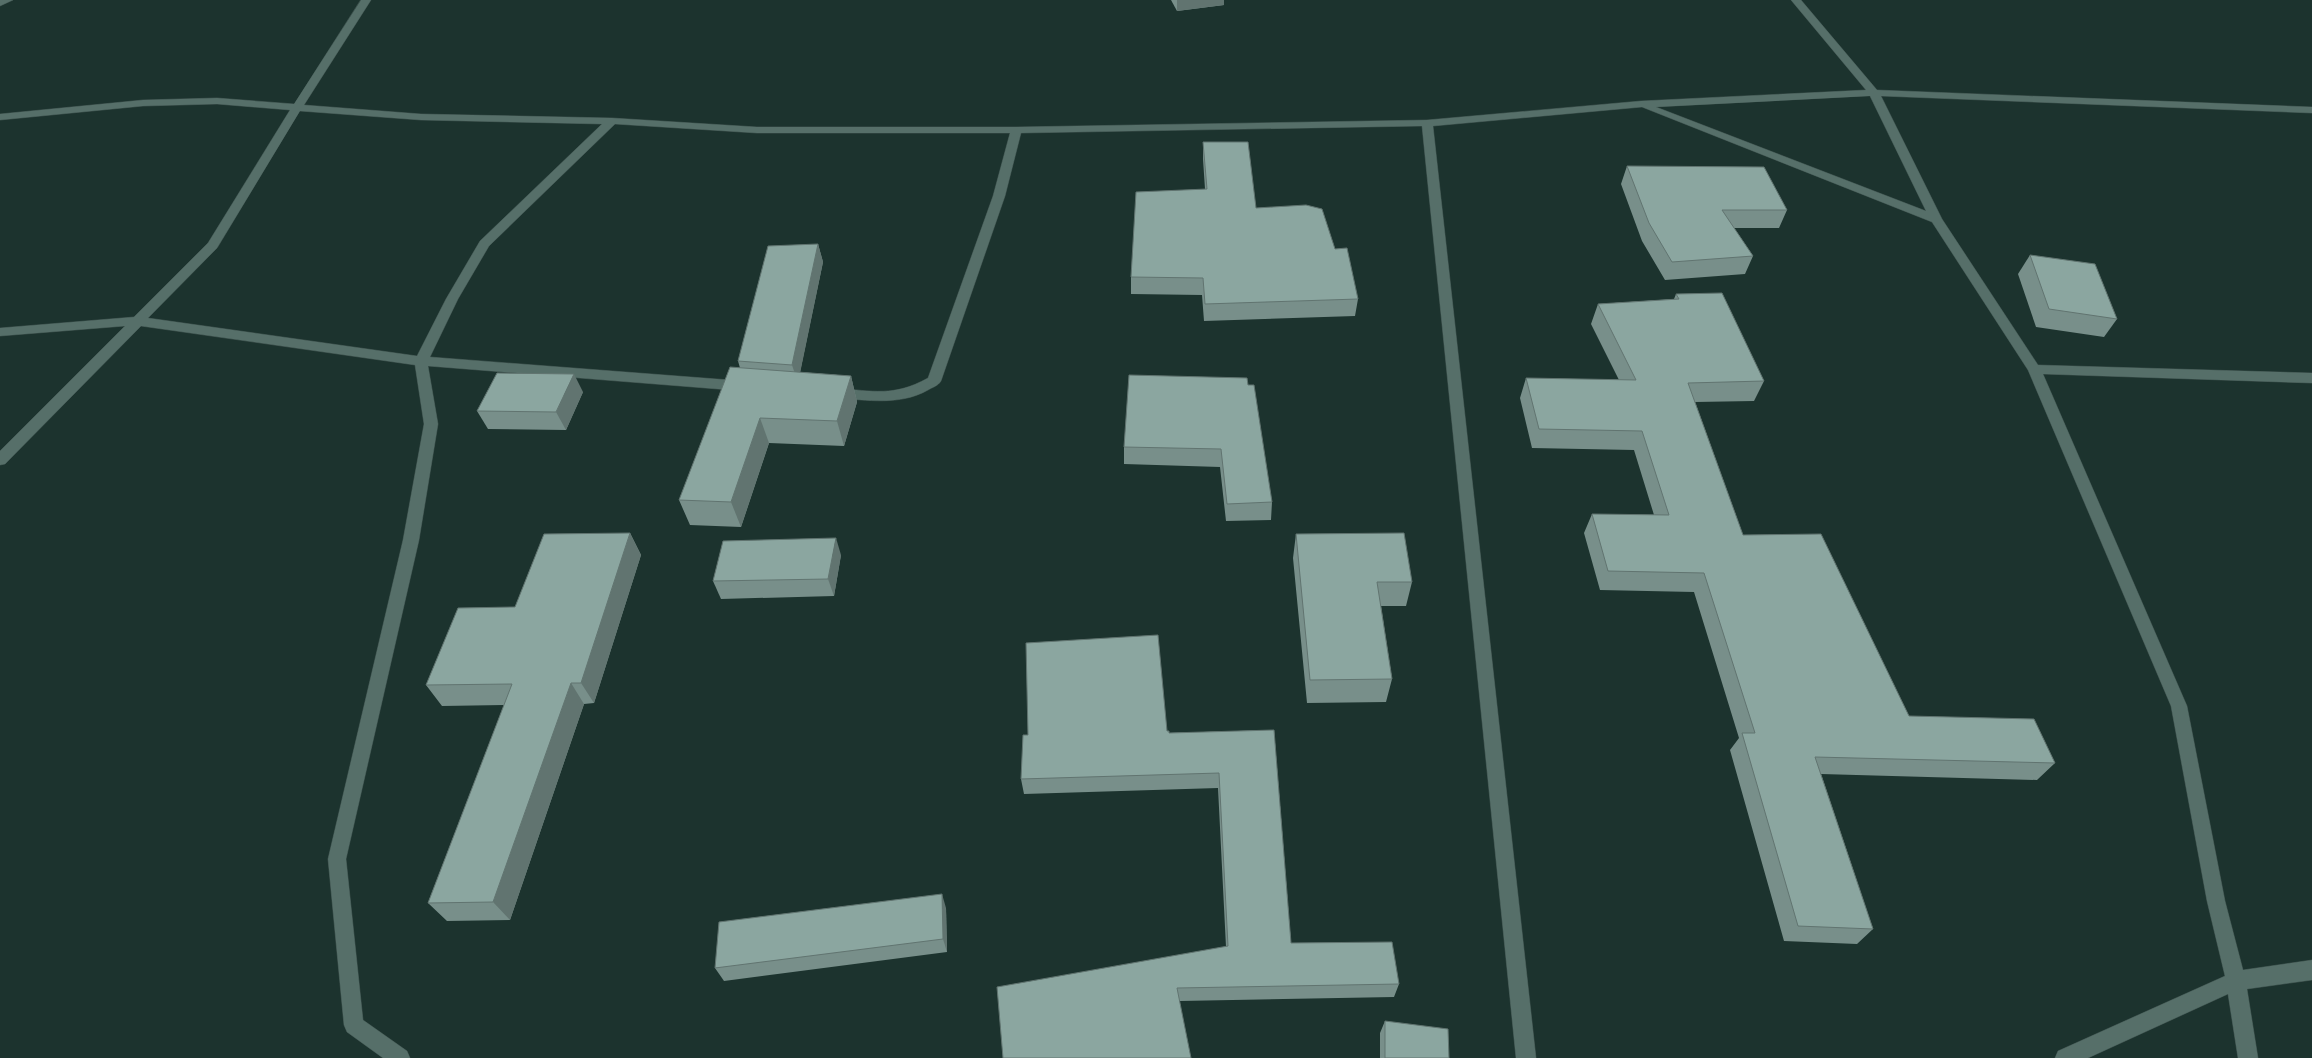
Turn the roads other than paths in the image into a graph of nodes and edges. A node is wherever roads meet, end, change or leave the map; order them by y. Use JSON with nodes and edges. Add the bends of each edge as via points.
{"nodes":[{"id":1,"x":8,"y":0,"type":"edge"},
{"id":2,"x":366,"y":0,"type":"edge"},
{"id":3,"x":1796,"y":0,"type":"edge"},
{"id":4,"x":0,"y":3,"type":"edge"},
{"id":5,"x":1874,"y":93,"type":"junction"},
{"id":6,"x":1640,"y":104,"type":"junction"},
{"id":7,"x":296,"y":109,"type":"junction"},
{"id":8,"x":2312,"y":110,"type":"edge"},
{"id":9,"x":0,"y":117,"type":"edge"},
{"id":10,"x":612,"y":121,"type":"junction"},
{"id":11,"x":1427,"y":123,"type":"junction"},
{"id":12,"x":1016,"y":130,"type":"junction"},
{"id":13,"x":1936,"y":219,"type":"junction"},
{"id":14,"x":139,"y":321,"type":"junction"},
{"id":15,"x":0,"y":332,"type":"edge"},
{"id":16,"x":421,"y":361,"type":"junction"},
{"id":17,"x":2034,"y":369,"type":"junction"},
{"id":18,"x":2312,"y":378,"type":"edge"},
{"id":19,"x":758,"y":387,"type":"edge"},
{"id":20,"x":827,"y":392,"type":"edge"},
{"id":21,"x":0,"y":460,"type":"edge"},
{"id":22,"x":2312,"y":970,"type":"edge"},
{"id":23,"x":2236,"y":981,"type":"junction"},
{"id":24,"x":400,"y":1058,"type":"edge"},
{"id":25,"x":1526,"y":1058,"type":"edge"},
{"id":26,"x":2065,"y":1058,"type":"edge"},
{"id":27,"x":2248,"y":1058,"type":"edge"}],
"edges":[{"from":1,"to":4,"type":"street"},
{"from":2,"to":7,"type":"street"},
{"from":3,"to":5,"type":"street"},
{"from":5,"to":6,"type":"street"},
{"from":5,"to":8,"type":"street"},
{"from":5,"to":13,"type":"street"},
{"from":6,"to":11,"type":"street"},
{"from":6,"to":13,"type":"street"},
{"from":7,"to":9,"type":"street","via":[[217,101],[143,103]]},
{"from":7,"to":10,"type":"street","via":[[421,117]]},
{"from":7,"to":14,"type":"street","via":[[212,245]]},
{"from":10,"to":12,"type":"street","via":[[758,130]]},
{"from":10,"to":16,"type":"street","via":[[484,244]]},
{"from":11,"to":12,"type":"street"},
{"from":11,"to":25,"type":"street"},
{"from":12,"to":20,"type":"street","via":[[999,196],[934,381],[914,392],[886,397]]},
{"from":13,"to":17,"type":"street"},
{"from":14,"to":15,"type":"street"},
{"from":14,"to":16,"type":"street"},
{"from":14,"to":21,"type":"street"},
{"from":16,"to":19,"type":"street"},
{"from":16,"to":24,"type":"street","via":[[428,395],[430,434],[411,540],[337,859],[354,1025]]},
{"from":17,"to":18,"type":"street"},
{"from":17,"to":23,"type":"street","via":[[2179,706],[2216,901]]},
{"from":22,"to":23,"type":"street"},
{"from":23,"to":26,"type":"street"},
{"from":23,"to":27,"type":"street"}]}
